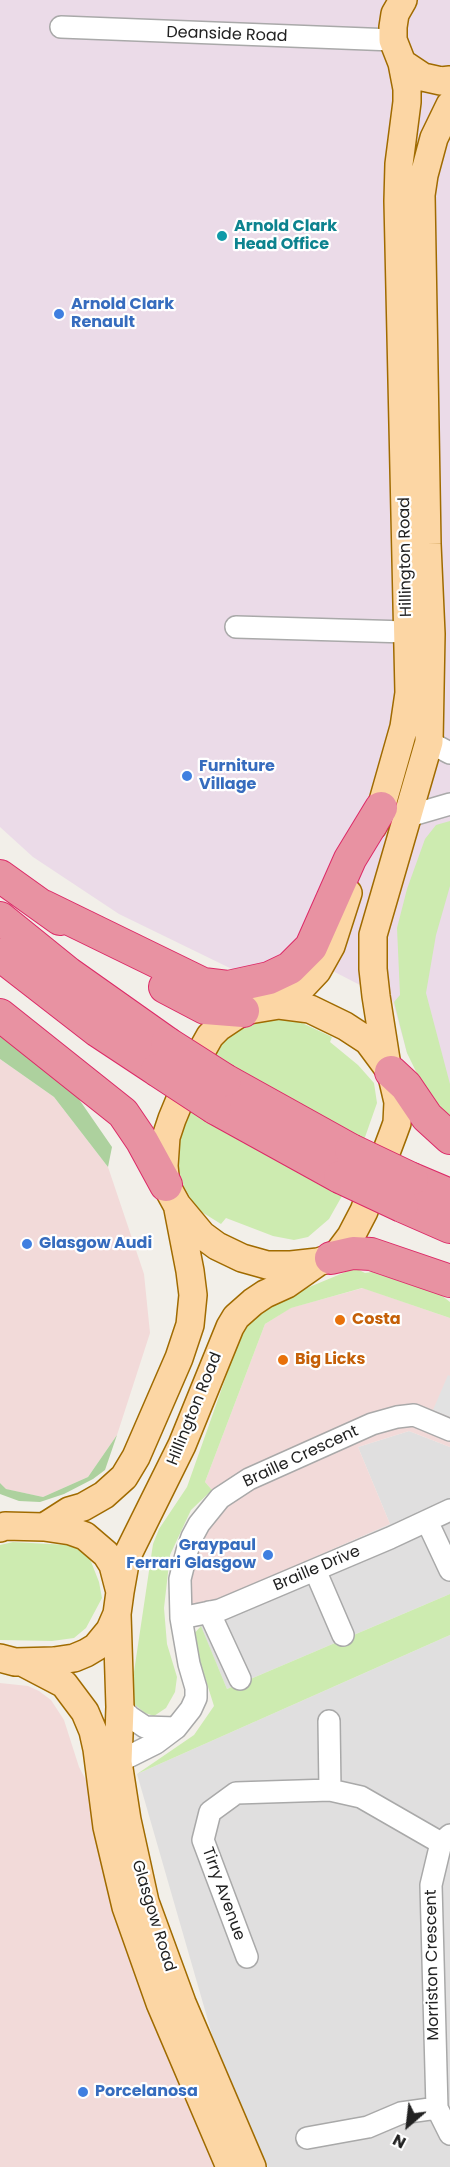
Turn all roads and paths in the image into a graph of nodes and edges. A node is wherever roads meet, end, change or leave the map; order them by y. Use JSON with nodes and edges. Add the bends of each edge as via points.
{"nodes":[{"id":1,"x":403,"y":0,"type":"edge"},
{"id":2,"x":60,"y":27,"type":"dead end"},
{"id":3,"x":398,"y":52,"type":"junction"},
{"id":4,"x":450,"y":80,"type":"edge"},
{"id":5,"x":450,"y":105,"type":"edge"},
{"id":6,"x":236,"y":627,"type":"dead end"},
{"id":7,"x":407,"y":632,"type":"junction"},
{"id":8,"x":440,"y":748,"type":"edge"},
{"id":9,"x":450,"y":804,"type":"edge"},
{"id":10,"x":394,"y":812,"type":"junction"},
{"id":11,"x":0,"y":876,"type":"edge"},
{"id":12,"x":43,"y":906,"type":"junction"},
{"id":13,"x":0,"y":918,"type":"edge"},
{"id":14,"x":0,"y":955,"type":"edge"},
{"id":15,"x":254,"y":1009,"type":"junction"},
{"id":16,"x":0,"y":1015,"type":"edge"},
{"id":17,"x":162,"y":1057,"type":"junction"},
{"id":18,"x":389,"y":1069,"type":"junction"},
{"id":19,"x":450,"y":1138,"type":"edge"},
{"id":20,"x":407,"y":1193,"type":"junction"},
{"id":21,"x":172,"y":1195,"type":"junction"},
{"id":22,"x":450,"y":1195,"type":"edge"},
{"id":23,"x":450,"y":1227,"type":"edge"},
{"id":24,"x":325,"y":1260,"type":"junction"},
{"id":25,"x":450,"y":1281,"type":"edge"},
{"id":26,"x":450,"y":1430,"type":"edge"},
{"id":27,"x":450,"y":1509,"type":"edge"},
{"id":28,"x":0,"y":1515,"type":"edge"},
{"id":29,"x":427,"y":1521,"type":"junction"},
{"id":30,"x":23,"y":1527,"type":"edge"},
{"id":31,"x":315,"y":1570,"type":"junction"},
{"id":32,"x":450,"y":1570,"type":"edge"},
{"id":33,"x":118,"y":1603,"type":"junction"},
{"id":34,"x":209,"y":1612,"type":"junction"},
{"id":35,"x":181,"y":1618,"type":"junction"},
{"id":36,"x":343,"y":1635,"type":"dead end"},
{"id":37,"x":9,"y":1661,"type":"edge"},
{"id":38,"x":240,"y":1679,"type":"dead end"},
{"id":39,"x":120,"y":1707,"type":"junction"},
{"id":40,"x":329,"y":1721,"type":"dead end"},
{"id":41,"x":176,"y":1728,"type":"junction"},
{"id":42,"x":108,"y":1764,"type":"junction"},
{"id":43,"x":330,"y":1790,"type":"junction"},
{"id":44,"x":445,"y":1839,"type":"edge"},
{"id":45,"x":247,"y":1958,"type":"dead end"},
{"id":46,"x":437,"y":2108,"type":"junction"},
{"id":47,"x":450,"y":2134,"type":"edge"},
{"id":48,"x":307,"y":2138,"type":"dead end"},
{"id":49,"x":230,"y":2167,"type":"edge"},
{"id":50,"x":252,"y":2167,"type":"edge"}],
"edges":[{"from":1,"to":3,"type":"main road","name":"Hillington Road","via":[[393,27]]},
{"from":2,"to":3,"type":"street","name":"Deanside Road"},
{"from":3,"to":4,"type":"main road","via":[[423,77]]},
{"from":3,"to":7,"type":"main road","name":"Hillington Road","via":[[407,88],[398,201]]},
{"from":5,"to":8,"type":"main road","name":"Hillington Road","via":[[434,138],[421,195],[430,634]]},
{"from":6,"to":7,"type":"street"},
{"from":7,"to":10,"type":"main road","name":"Hillington Road","via":[[409,693]]},
{"from":8,"to":10,"type":"main road","name":"Hillington Road"},
{"from":9,"to":10,"type":"street"},
{"from":10,"to":12,"type":"highway","via":[[350,859],[310,947],[290,968],[269,978],[228,987],[203,984]]},
{"from":10,"to":15,"type":"main road","name":"Hillington Road","via":[[358,863],[322,964],[300,989]]},
{"from":10,"to":18,"type":"main road","name":"Hillington Road","via":[[385,889],[374,935],[374,980]]},
{"from":11,"to":12,"type":"highway"},
{"from":12,"to":15,"type":"highway","via":[[96,945],[183,998],[205,1008]]},
{"from":13,"to":17,"type":"highway"},
{"from":14,"to":17,"type":"highway","via":[[98,1031]]},
{"from":15,"to":18,"type":"main road","via":[[310,1009],[368,1041]]},
{"from":15,"to":21,"type":"main road","name":"Hillington Road","via":[[210,1036],[181,1095],[166,1137],[164,1166]]},
{"from":16,"to":21,"type":"highway","via":[[123,1113]]},
{"from":17,"to":20,"type":"highway","bridge":true,"via":[[346,1164]]},
{"from":18,"to":19,"type":"highway","via":[[427,1117]]},
{"from":18,"to":24,"type":"main road","name":"Hillington Road","via":[[398,1102],[397,1123],[351,1236],[339,1252]]},
{"from":20,"to":22,"type":"highway"},
{"from":20,"to":23,"type":"highway"},
{"from":21,"to":24,"type":"main road","via":[[202,1234],[242,1258],[267,1265]]},
{"from":21,"to":30,"type":"main road","name":"Hillington Road","via":[[190,1271],[190,1325],[136,1457],[124,1477],[99,1498]]},
{"from":24,"to":25,"type":"highway","via":[[353,1253],[371,1254]]},
{"from":24,"to":33,"type":"main road","name":"Hillington Road","via":[[252,1302],[236,1317],[182,1445],[126,1558]]},
{"from":26,"to":35,"type":"street","name":"Braille Crescent","via":[[414,1415],[397,1417],[372,1424],[234,1488],[220,1498],[192,1537],[180,1579]]},
{"from":27,"to":29,"type":"street","name":"Braille Drive"},
{"from":28,"to":30,"type":"main road"},
{"from":29,"to":31,"type":"street","name":"Braille Drive"},
{"from":29,"to":32,"type":"street"},
{"from":30,"to":33,"type":"main road","via":[[85,1536],[113,1565]]},
{"from":31,"to":34,"type":"street","name":"Braille Drive"},
{"from":31,"to":36,"type":"street"},
{"from":33,"to":37,"type":"main road","via":[[110,1630],[86,1653],[74,1658]]},
{"from":33,"to":39,"type":"main road","name":"Glasgow Road"},
{"from":34,"to":35,"type":"street","name":"Braille Drive"},
{"from":34,"to":38,"type":"street"},
{"from":35,"to":41,"type":"street","name":"Braille Crescent","via":[[196,1698]]},
{"from":37,"to":42,"type":"main road","name":"Glasgow Road","via":[[64,1684],[86,1712]]},
{"from":39,"to":41,"type":"street","via":[[144,1727]]},
{"from":39,"to":42,"type":"main road","name":"Glasgow Road"},
{"from":40,"to":43,"type":"street"},
{"from":41,"to":42,"type":"street","name":"Braille Crescent","via":[[156,1743]]},
{"from":42,"to":49,"type":"main road","name":"Glasgow Road","via":[[107,1827],[144,1962]]},
{"from":42,"to":50,"type":"main road","name":"Glasgow Road","via":[[127,1820],[145,1902],[182,2004]]},
{"from":43,"to":44,"type":"street","name":"Tirry Avenue","via":[[361,1797]]},
{"from":43,"to":45,"type":"street","name":"Tirry Avenue","via":[[236,1793],[210,1812],[203,1839]]},
{"from":44,"to":46,"type":"street","name":"Morriston Crescent","via":[[430,1885]]},
{"from":46,"to":47,"type":"street","name":"Morriston Crescent"},
{"from":46,"to":48,"type":"street","via":[[401,2113],[368,2127]]}]}
